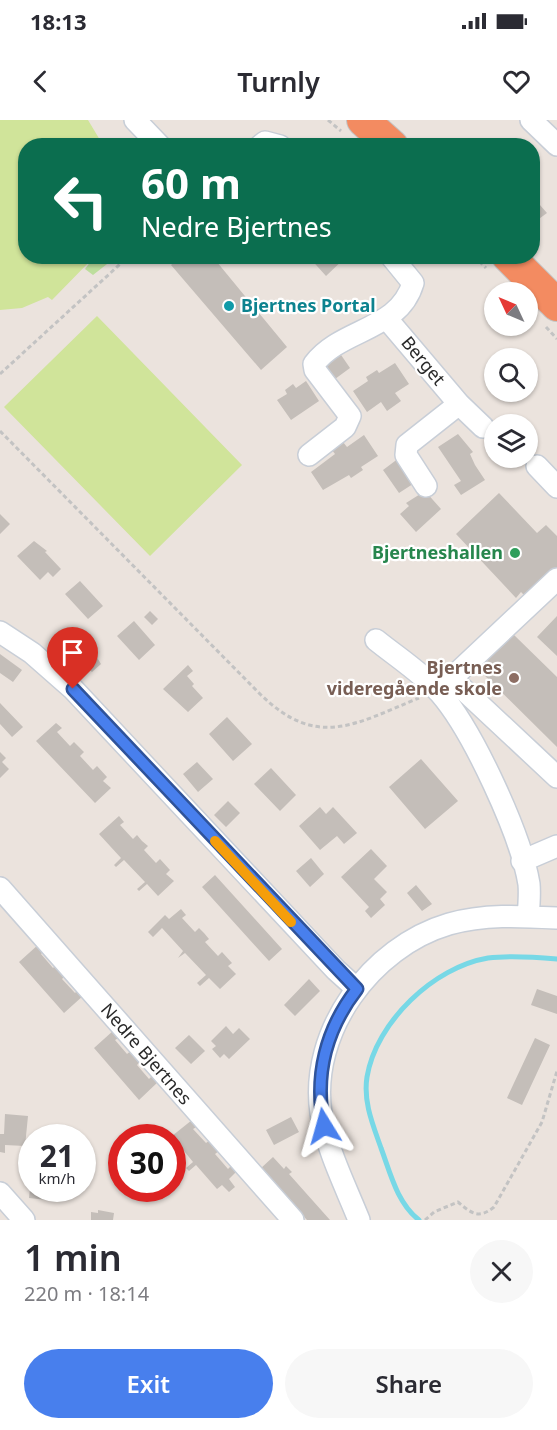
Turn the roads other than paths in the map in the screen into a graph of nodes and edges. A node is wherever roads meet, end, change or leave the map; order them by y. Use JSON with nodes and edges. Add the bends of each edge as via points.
{"nodes":[{"id":1,"x":135,"y":120,"type":"edge"},
{"id":2,"x":363,"y":120,"type":"edge"},
{"id":3,"x":531,"y":120,"type":"edge"},
{"id":4,"x":152,"y":138,"type":"edge"},
{"id":5,"x":383,"y":138,"type":"edge"},
{"id":6,"x":557,"y":146,"type":"edge"},
{"id":7,"x":398,"y":264,"type":"edge"},
{"id":8,"x":516,"y":264,"type":"edge"},
{"id":9,"x":557,"y":305,"type":"edge"},
{"id":10,"x":387,"y":319,"type":"junction"},
{"id":11,"x":459,"y":404,"type":"junction"},
{"id":12,"x":483,"y":427,"type":"dead end"},
{"id":13,"x":309,"y":455,"type":"dead end"},
{"id":14,"x":538,"y":467,"type":"edge"},
{"id":15,"x":426,"y":486,"type":"dead end"},
{"id":16,"x":557,"y":487,"type":"edge"},
{"id":17,"x":557,"y":579,"type":"edge"},
{"id":18,"x":0,"y":632,"type":"edge"},
{"id":19,"x":376,"y":640,"type":"dead end"},
{"id":20,"x":445,"y":684,"type":"junction"},
{"id":21,"x":557,"y":777,"type":"edge"},
{"id":22,"x":557,"y":846,"type":"edge"},
{"id":23,"x":522,"y":861,"type":"junction"},
{"id":24,"x":0,"y":888,"type":"edge"},
{"id":25,"x":528,"y":917,"type":"junction"},
{"id":26,"x":557,"y":918,"type":"edge"},
{"id":27,"x":357,"y":989,"type":"junction"},
{"id":28,"x":0,"y":1193,"type":"edge"},
{"id":29,"x":24,"y":1220,"type":"edge"},
{"id":30,"x":293,"y":1220,"type":"edge"},
{"id":31,"x":359,"y":1220,"type":"edge"}],
"edges":[{"from":1,"to":4,"type":"street"},
{"from":2,"to":5,"type":"highway"},
{"from":3,"to":6,"type":"street"},
{"from":7,"to":10,"type":"street","name":"Berget","via":[[413,282],[403,305]]},
{"from":8,"to":9,"type":"highway"},
{"from":10,"to":11,"type":"street","name":"Berget"},
{"from":10,"to":13,"type":"street","name":"Berget","via":[[328,350],[314,364],[350,416],[345,427]]},
{"from":11,"to":12,"type":"street","name":"Berget"},
{"from":11,"to":15,"type":"street","via":[[406,445],[406,456]]},
{"from":14,"to":16,"type":"street"},
{"from":17,"to":20,"type":"street"},
{"from":18,"to":27,"type":"street","via":[[32,653],[73,689]]},
{"from":19,"to":20,"type":"street"},
{"from":20,"to":21,"type":"street"},
{"from":20,"to":23,"type":"street","via":[[454,713],[512,828]]},
{"from":22,"to":23,"type":"street"},
{"from":23,"to":25,"type":"street","via":[[530,891]]},
{"from":24,"to":30,"type":"street","name":"Nedre Bjertnes"},
{"from":25,"to":26,"type":"street"},
{"from":25,"to":27,"type":"street","via":[[485,917],[445,925],[393,955]]},
{"from":27,"to":31,"type":"street","via":[[327,1044],[320,1098],[328,1141]]},
{"from":28,"to":29,"type":"street"}]}
